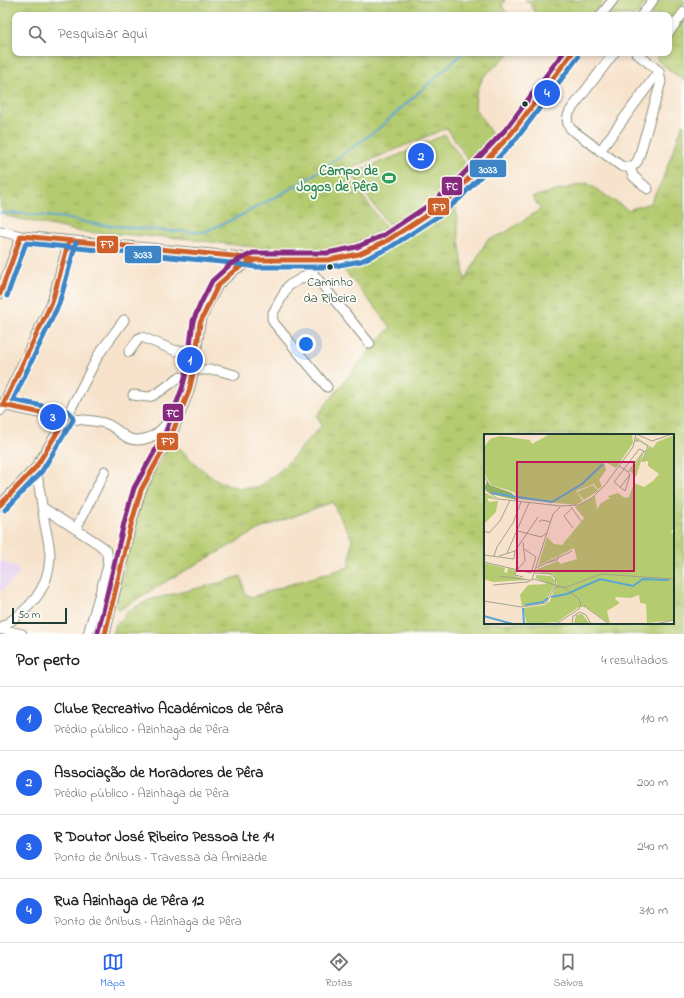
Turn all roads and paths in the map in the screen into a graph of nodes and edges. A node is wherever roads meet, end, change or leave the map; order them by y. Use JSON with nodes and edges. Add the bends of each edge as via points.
{"nodes":[{"id":1,"x":613,"y":0,"type":"edge"},
{"id":2,"x":653,"y":0,"type":"edge"},
{"id":3,"x":603,"y":12,"type":"edge"},
{"id":4,"x":644,"y":12,"type":"edge"},
{"id":5,"x":684,"y":12,"type":"edge"},
{"id":6,"x":672,"y":28,"type":"edge"},
{"id":7,"x":570,"y":56,"type":"edge"},
{"id":8,"x":612,"y":56,"type":"edge"},
{"id":9,"x":640,"y":56,"type":"edge"},
{"id":10,"x":651,"y":56,"type":"edge"},
{"id":11,"x":647,"y":61,"type":"junction"},
{"id":12,"x":659,"y":72,"type":"junction"},
{"id":13,"x":600,"y":151,"type":"junction"},
{"id":14,"x":630,"y":167,"type":"junction"},
{"id":15,"x":648,"y":189,"type":"dead end"},
{"id":16,"x":0,"y":231,"type":"edge"},
{"id":17,"x":21,"y":236,"type":"junction"},
{"id":18,"x":69,"y":241,"type":"junction"},
{"id":19,"x":254,"y":260,"type":"junction"},
{"id":20,"x":315,"y":260,"type":"junction"},
{"id":21,"x":312,"y":272,"type":"junction"},
{"id":22,"x":0,"y":294,"type":"edge"},
{"id":23,"x":124,"y":320,"type":"dead end"},
{"id":24,"x":370,"y":344,"type":"dead end"},
{"id":25,"x":196,"y":350,"type":"junction"},
{"id":26,"x":129,"y":352,"type":"dead end"},
{"id":27,"x":193,"y":372,"type":"junction"},
{"id":28,"x":235,"y":375,"type":"dead end"},
{"id":29,"x":327,"y":387,"type":"dead end"},
{"id":30,"x":189,"y":391,"type":"junction"},
{"id":31,"x":133,"y":395,"type":"dead end"},
{"id":32,"x":2,"y":408,"type":"edge"},
{"id":33,"x":66,"y":418,"type":"junction"},
{"id":34,"x":36,"y":467,"type":"junction"},
{"id":35,"x":105,"y":471,"type":"dead end"},
{"id":36,"x":0,"y":505,"type":"edge"},
{"id":37,"x":42,"y":506,"type":"junction"},
{"id":38,"x":76,"y":529,"type":"junction"},
{"id":39,"x":0,"y":628,"type":"edge"},
{"id":40,"x":22,"y":634,"type":"edge"},
{"id":41,"x":88,"y":634,"type":"edge"},
{"id":42,"x":105,"y":634,"type":"edge"}],
"edges":[{"from":1,"to":3,"type":"street"},
{"from":2,"to":4,"type":"street"},
{"from":5,"to":6,"type":"street"},
{"from":7,"to":20,"type":"street","via":[[511,134],[436,209],[372,249],[344,258]]},
{"from":8,"to":13,"type":"street","via":[[570,111],[567,119],[571,129]]},
{"from":9,"to":11,"type":"street"},
{"from":10,"to":11,"type":"street"},
{"from":11,"to":12,"type":"street"},
{"from":12,"to":13,"type":"street"},
{"from":12,"to":14,"type":"street","via":[[661,82],[638,160]]},
{"from":13,"to":14,"type":"street","via":[[621,166]]},
{"from":14,"to":15,"type":"street","via":[[633,176]]},
{"from":16,"to":17,"type":"street"},
{"from":17,"to":18,"type":"street"},
{"from":17,"to":22,"type":"street"},
{"from":18,"to":19,"type":"street"},
{"from":18,"to":32,"type":"street","via":[[52,302]]},
{"from":19,"to":20,"type":"street"},
{"from":19,"to":25,"type":"street","via":[[236,269],[218,285],[200,323]]},
{"from":20,"to":21,"type":"street"},
{"from":21,"to":24,"type":"street"},
{"from":21,"to":29,"type":"street","via":[[288,286],[272,318]]},
{"from":23,"to":33,"type":"street","via":[[99,354]]},
{"from":25,"to":26,"type":"street","via":[[176,351],[139,338]]},
{"from":25,"to":27,"type":"street"},
{"from":27,"to":28,"type":"street","via":[[217,370]]},
{"from":27,"to":30,"type":"street"},
{"from":27,"to":31,"type":"street","via":[[178,378],[152,396]]},
{"from":30,"to":33,"type":"street","via":[[156,435],[147,438],[130,439],[103,423]]},
{"from":30,"to":42,"type":"street","via":[[172,434],[141,490]]},
{"from":32,"to":33,"type":"street"},
{"from":33,"to":34,"type":"street"},
{"from":34,"to":36,"type":"street"},
{"from":34,"to":37,"type":"street"},
{"from":35,"to":38,"type":"street"},
{"from":37,"to":38,"type":"street"},
{"from":37,"to":39,"type":"street","via":[[49,552],[47,576],[32,604]]},
{"from":38,"to":41,"type":"street","via":[[107,552],[108,566]]},
{"from":39,"to":40,"type":"street"}]}
